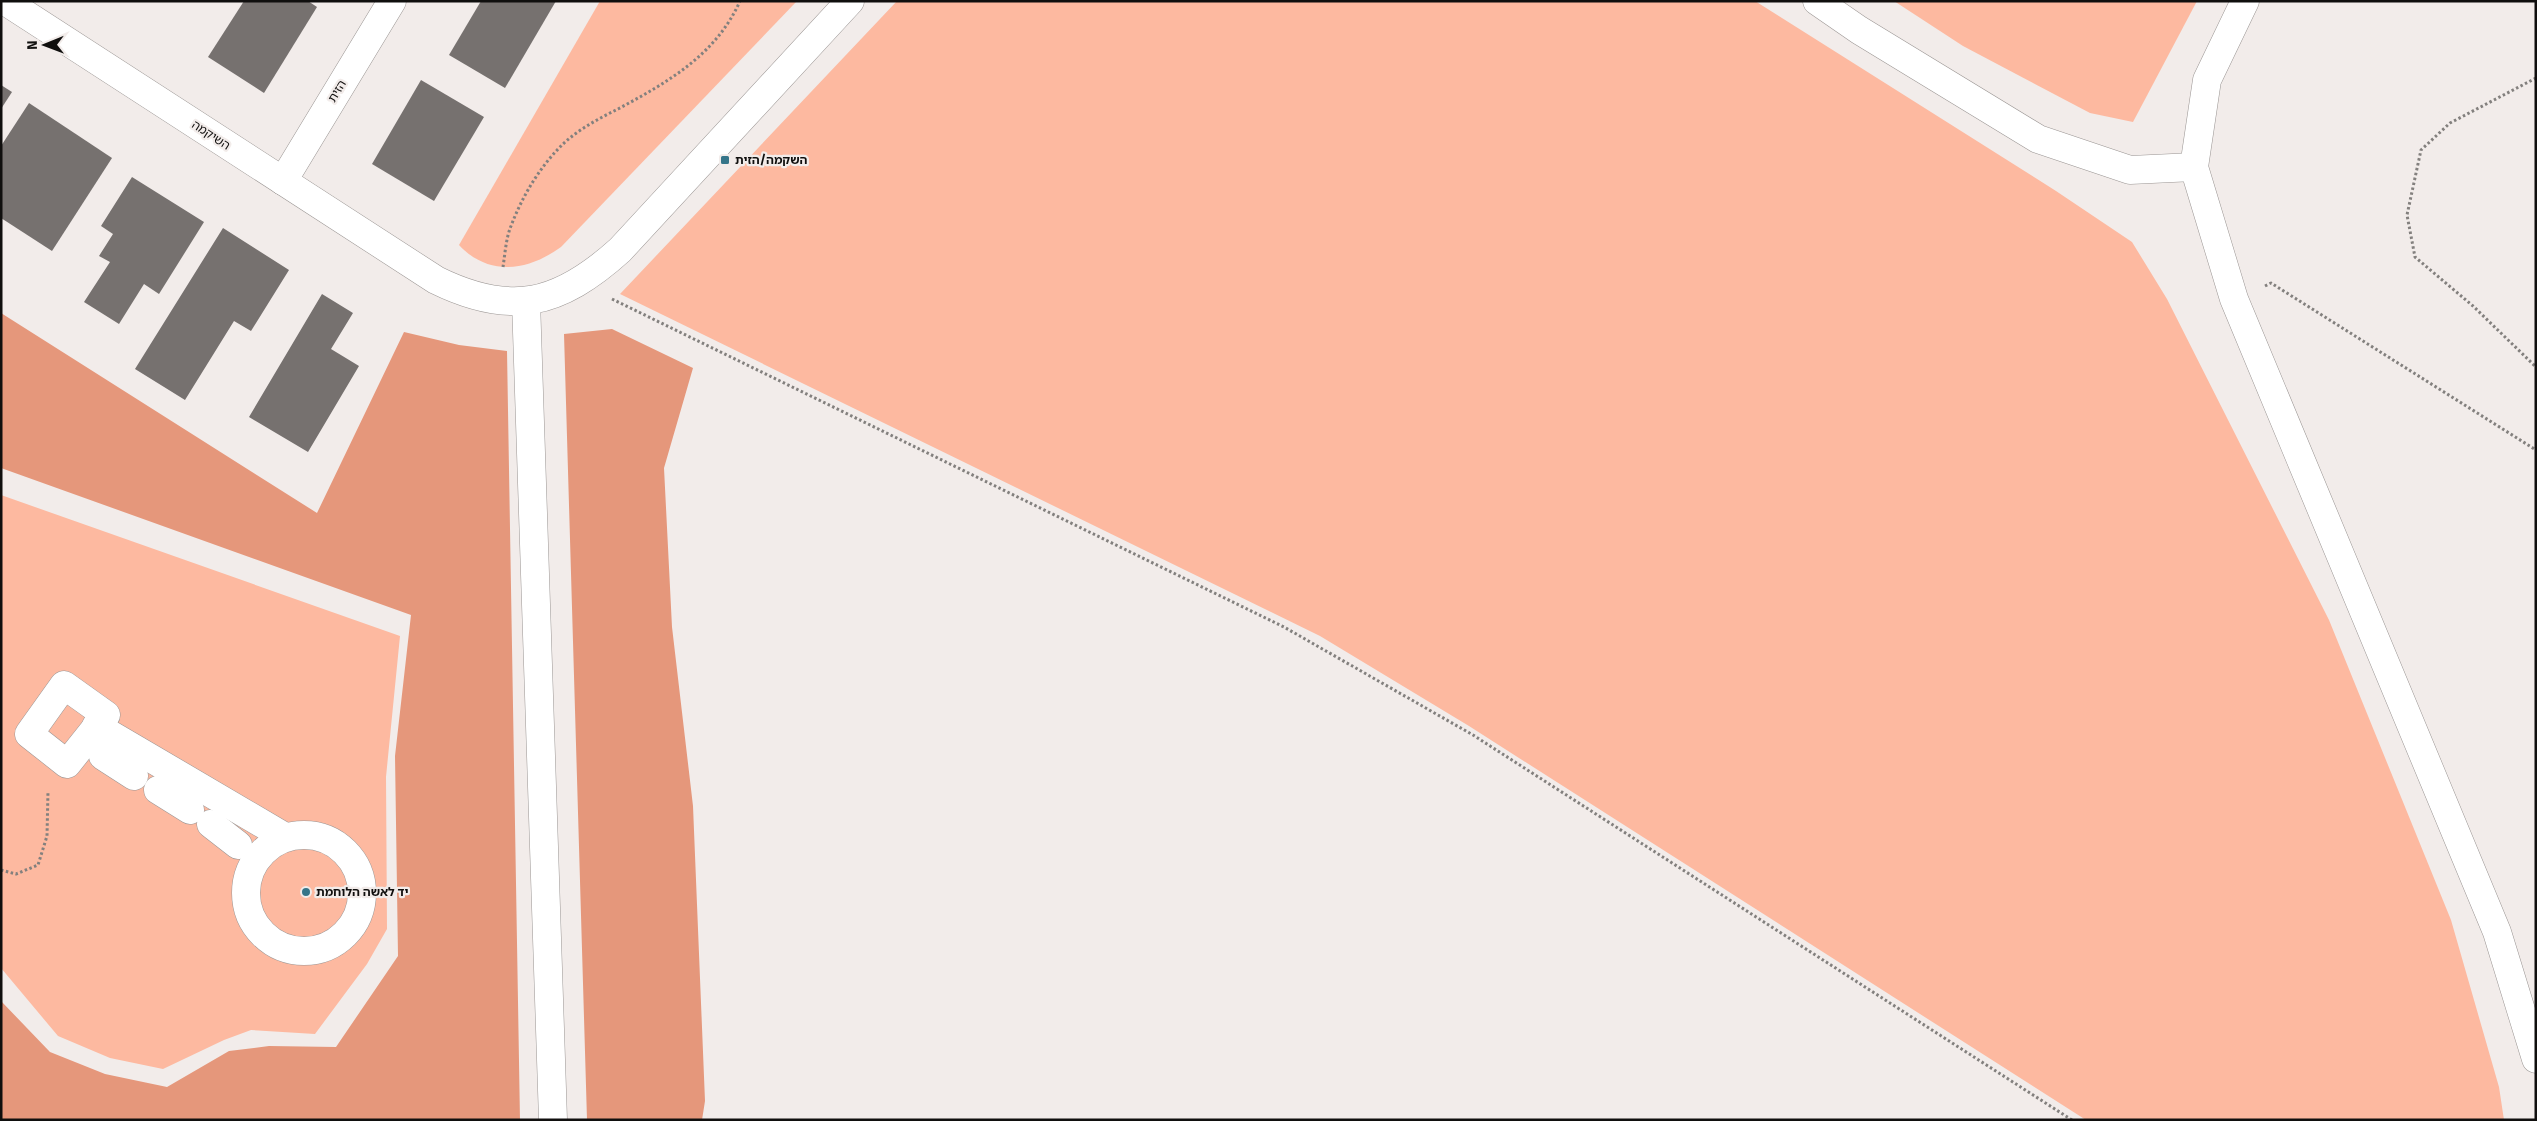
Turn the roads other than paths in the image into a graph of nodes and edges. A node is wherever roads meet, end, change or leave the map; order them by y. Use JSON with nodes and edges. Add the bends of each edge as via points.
{"nodes":[{"id":1,"x":5,"y":1,"type":"edge"},
{"id":2,"x":392,"y":1,"type":"edge"},
{"id":3,"x":850,"y":1,"type":"edge"},
{"id":4,"x":1817,"y":1,"type":"edge"},
{"id":5,"x":2245,"y":1,"type":"edge"},
{"id":6,"x":2194,"y":167,"type":"junction"},
{"id":7,"x":283,"y":181,"type":"junction"},
{"id":8,"x":526,"y":300,"type":"junction"},
{"id":9,"x":96,"y":726,"type":"junction"},
{"id":10,"x":103,"y":756,"type":"dead end"},
{"id":11,"x":134,"y":776,"type":"dead end"},
{"id":12,"x":158,"y":790,"type":"dead end"},
{"id":13,"x":285,"y":837,"type":"junction"},
{"id":14,"x":238,"y":845,"type":"dead end"},
{"id":15,"x":2536,"y":1059,"type":"edge"},
{"id":16,"x":553,"y":1120,"type":"edge"}],
"edges":[{"from":1,"to":7,"type":"street","name":"השיקמה"},
{"from":2,"to":7,"type":"street","name":"הזית"},
{"from":3,"to":8,"type":"street","name":"השיקמה","via":[[620,250],[599,268],[558,293]]},
{"from":4,"to":6,"type":"street","via":[[2038,140],[2130,170]]},
{"from":5,"to":6,"type":"street","via":[[2207,80]]},
{"from":6,"to":15,"type":"street","via":[[2234,299],[2497,932]]},
{"from":7,"to":8,"type":"street","name":"השיקמה","via":[[456,290],[496,301]]},
{"from":8,"to":16,"type":"street"},
{"from":9,"to":9,"type":"street","via":[[67,764],[29,734],[64,685],[106,714]]},
{"from":9,"to":13,"type":"street"},
{"from":10,"to":11,"type":"street"},
{"from":12,"to":14,"type":"street"},
{"from":13,"to":13,"type":"street","via":[[257,857],[248,875],[246,895],[250,915],[263,936],[280,947],[300,952],[320,950],[339,941],[356,920],[362,900],[361,880],[354,861],[343,848],[325,838],[305,834]]}]}
